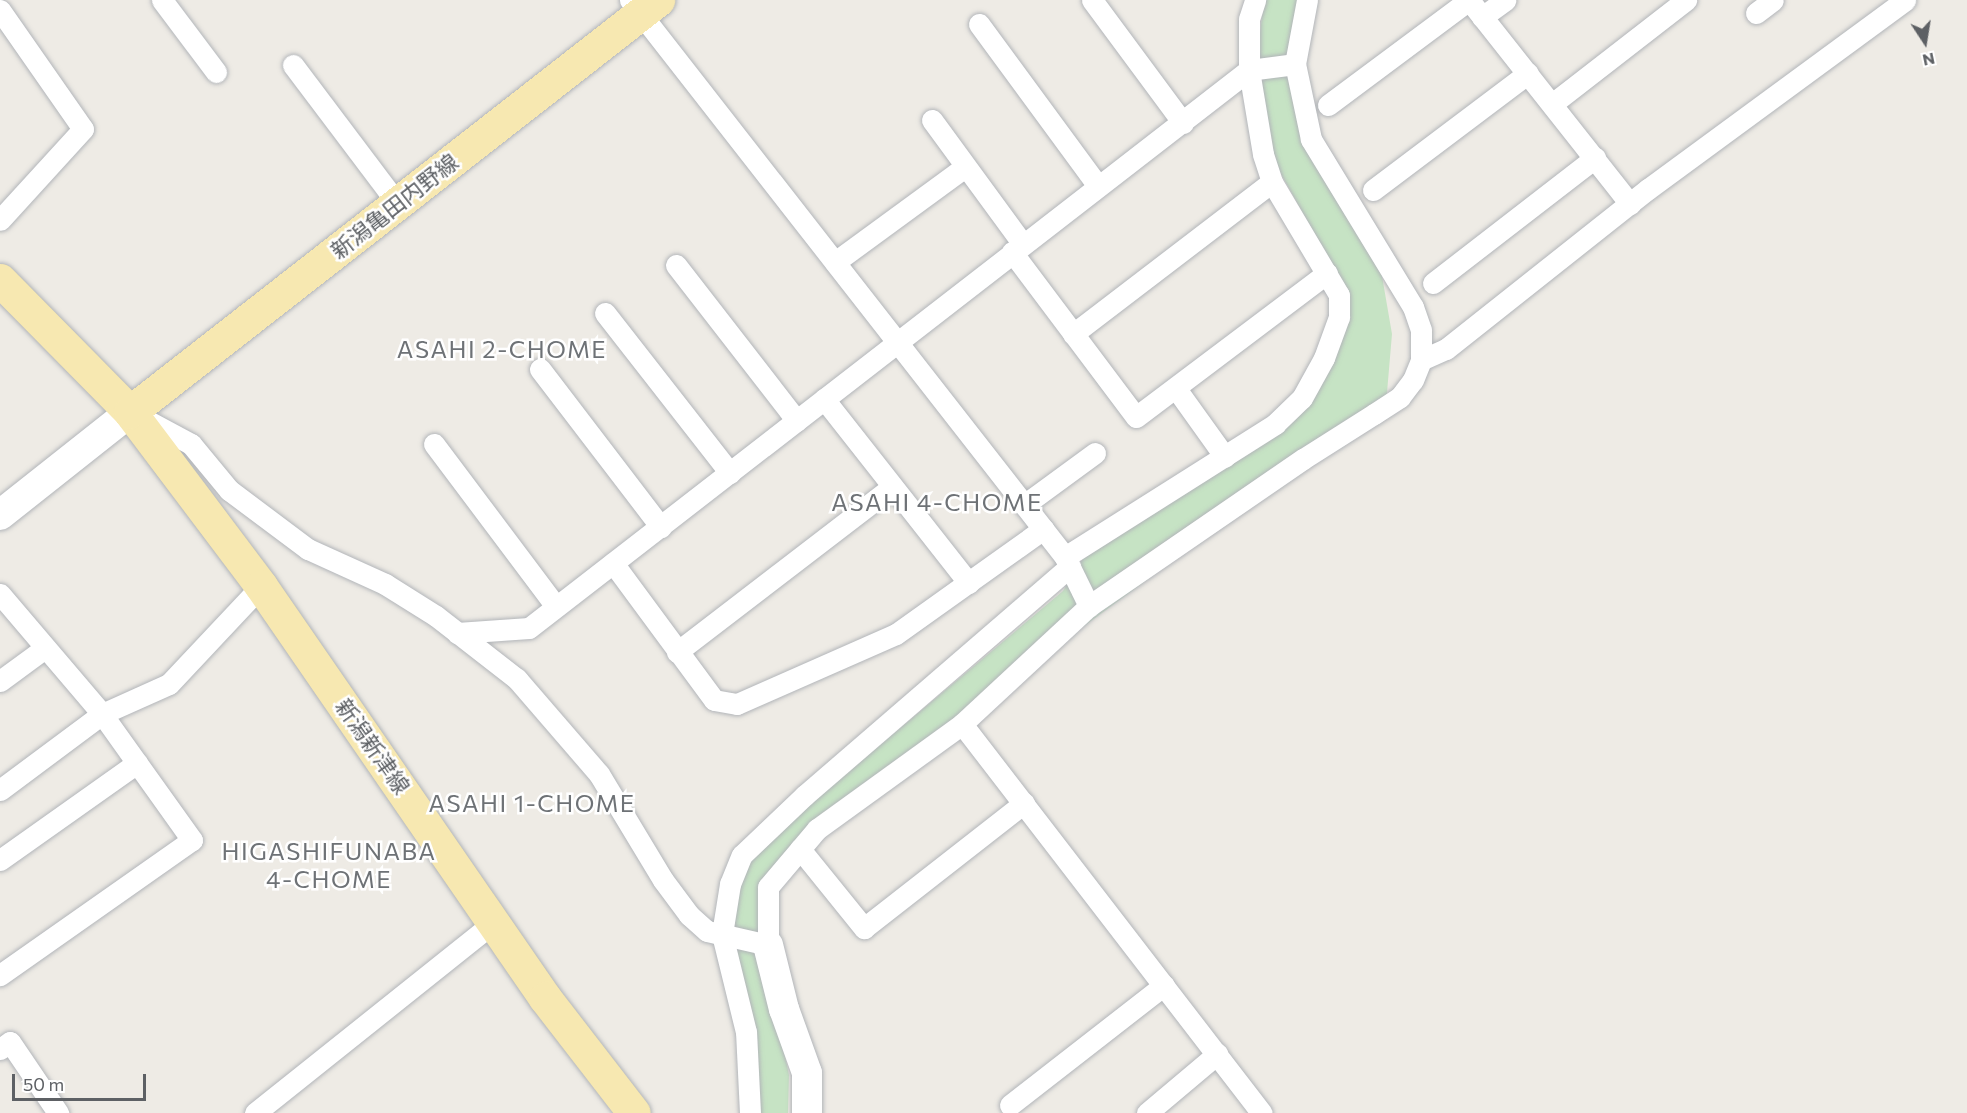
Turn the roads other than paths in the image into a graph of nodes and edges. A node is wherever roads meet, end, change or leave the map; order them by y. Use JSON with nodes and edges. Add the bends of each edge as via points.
{"nodes":[{"id":1,"x":162,"y":0,"type":"edge"},
{"id":2,"x":1092,"y":0,"type":"edge"},
{"id":3,"x":1235,"y":0,"type":"edge"},
{"id":4,"x":1307,"y":0,"type":"edge"},
{"id":5,"x":1469,"y":0,"type":"edge"},
{"id":6,"x":1504,"y":0,"type":"edge"},
{"id":7,"x":1686,"y":0,"type":"edge"},
{"id":8,"x":1905,"y":0,"type":"edge"},
{"id":9,"x":643,"y":4,"type":"edge"},
{"id":10,"x":1252,"y":9,"type":"edge"},
{"id":11,"x":0,"y":10,"type":"edge"},
{"id":12,"x":1482,"y":17,"type":"junction"},
{"id":13,"x":979,"y":24,"type":"dead end"},
{"id":14,"x":1295,"y":64,"type":"junction"},
{"id":15,"x":293,"y":65,"type":"dead end"},
{"id":16,"x":1249,"y":70,"type":"junction"},
{"id":17,"x":216,"y":72,"type":"dead end"},
{"id":18,"x":1528,"y":73,"type":"junction"},
{"id":19,"x":1551,"y":104,"type":"junction"},
{"id":20,"x":1328,"y":105,"type":"dead end"},
{"id":21,"x":932,"y":120,"type":"dead end"},
{"id":22,"x":1183,"y":123,"type":"junction"},
{"id":23,"x":1595,"y":158,"type":"junction"},
{"id":24,"x":965,"y":167,"type":"junction"},
{"id":25,"x":1272,"y":182,"type":"junction"},
{"id":26,"x":1098,"y":186,"type":"junction"},
{"id":27,"x":1373,"y":190,"type":"dead end"},
{"id":28,"x":397,"y":203,"type":"junction"},
{"id":29,"x":1630,"y":204,"type":"junction"},
{"id":30,"x":0,"y":220,"type":"edge"},
{"id":31,"x":1017,"y":248,"type":"junction"},
{"id":32,"x":835,"y":262,"type":"junction"},
{"id":33,"x":676,"y":265,"type":"dead end"},
{"id":34,"x":1328,"y":273,"type":"junction"},
{"id":35,"x":0,"y":280,"type":"edge"},
{"id":36,"x":1433,"y":283,"type":"dead end"},
{"id":37,"x":605,"y":313,"type":"dead end"},
{"id":38,"x":1073,"y":334,"type":"junction"},
{"id":39,"x":896,"y":343,"type":"junction"},
{"id":40,"x":1421,"y":360,"type":"junction"},
{"id":41,"x":540,"y":369,"type":"dead end"},
{"id":42,"x":1177,"y":390,"type":"junction"},
{"id":43,"x":824,"y":399,"type":"junction"},
{"id":44,"x":130,"y":412,"type":"junction"},
{"id":45,"x":796,"y":421,"type":"junction"},
{"id":46,"x":434,"y":444,"type":"dead end"},
{"id":47,"x":1095,"y":453,"type":"dead end"},
{"id":48,"x":1225,"y":457,"type":"junction"},
{"id":49,"x":730,"y":473,"type":"junction"},
{"id":50,"x":891,"y":488,"type":"junction"},
{"id":51,"x":1024,"y":505,"type":"junction"},
{"id":52,"x":0,"y":515,"type":"edge"},
{"id":53,"x":661,"y":527,"type":"junction"},
{"id":54,"x":1043,"y":529,"type":"junction"},
{"id":55,"x":1067,"y":561,"type":"junction"},
{"id":56,"x":613,"y":562,"type":"junction"},
{"id":57,"x":969,"y":583,"type":"junction"},
{"id":58,"x":261,"y":586,"type":"junction"},
{"id":59,"x":0,"y":594,"type":"edge"},
{"id":60,"x":555,"y":605,"type":"junction"},
{"id":61,"x":1089,"y":606,"type":"junction"},
{"id":62,"x":457,"y":633,"type":"junction"},
{"id":63,"x":45,"y":648,"type":"junction"},
{"id":64,"x":677,"y":651,"type":"junction"},
{"id":65,"x":0,"y":681,"type":"edge"},
{"id":66,"x":102,"y":714,"type":"junction"},
{"id":67,"x":962,"y":724,"type":"junction"},
{"id":68,"x":137,"y":763,"type":"junction"},
{"id":69,"x":0,"y":790,"type":"edge"},
{"id":70,"x":1024,"y":802,"type":"junction"},
{"id":71,"x":800,"y":849,"type":"junction"},
{"id":72,"x":0,"y":860,"type":"edge"},
{"id":73,"x":492,"y":924,"type":"junction"},
{"id":74,"x":722,"y":934,"type":"junction"},
{"id":75,"x":768,"y":945,"type":"junction"},
{"id":76,"x":0,"y":975,"type":"edge"},
{"id":77,"x":1164,"y":985,"type":"junction"},
{"id":78,"x":0,"y":1049,"type":"edge"},
{"id":79,"x":1217,"y":1054,"type":"junction"},
{"id":80,"x":1010,"y":1105,"type":"dead end"},
{"id":81,"x":58,"y":1113,"type":"edge"},
{"id":82,"x":255,"y":1113,"type":"edge"},
{"id":83,"x":634,"y":1113,"type":"edge"},
{"id":84,"x":750,"y":1113,"type":"edge"},
{"id":85,"x":807,"y":1113,"type":"edge"},
{"id":86,"x":1147,"y":1113,"type":"edge"},
{"id":87,"x":1262,"y":1113,"type":"edge"}],
"edges":[{"from":1,"to":17,"type":"street"},
{"from":2,"to":22,"type":"street"},
{"from":3,"to":10,"type":"street"},
{"from":4,"to":14,"type":"street"},
{"from":5,"to":12,"type":"street"},
{"from":5,"to":20,"type":"street"},
{"from":6,"to":12,"type":"street"},
{"from":7,"to":19,"type":"street"},
{"from":8,"to":29,"type":"street"},
{"from":9,"to":28,"type":"main road","name":"新潟亀田内野線"},
{"from":9,"to":32,"type":"street"},
{"from":10,"to":16,"type":"street"},
{"from":11,"to":30,"type":"street","via":[[83,129]]},
{"from":12,"to":18,"type":"street"},
{"from":13,"to":26,"type":"street"},
{"from":14,"to":16,"type":"street"},
{"from":14,"to":40,"type":"street","via":[[1311,139],[1413,307],[1421,330]]},
{"from":15,"to":28,"type":"street"},
{"from":16,"to":22,"type":"street"},
{"from":16,"to":25,"type":"street","via":[[1263,154]]},
{"from":18,"to":19,"type":"street"},
{"from":18,"to":27,"type":"street"},
{"from":19,"to":23,"type":"street"},
{"from":21,"to":24,"type":"street"},
{"from":22,"to":26,"type":"street"},
{"from":23,"to":29,"type":"street"},
{"from":23,"to":36,"type":"street"},
{"from":24,"to":31,"type":"street"},
{"from":24,"to":32,"type":"street"},
{"from":25,"to":34,"type":"street"},
{"from":25,"to":38,"type":"street"},
{"from":26,"to":31,"type":"street"},
{"from":28,"to":44,"type":"main road","name":"新潟亀田内野線"},
{"from":29,"to":40,"type":"street","via":[[1446,349]]},
{"from":31,"to":38,"type":"street"},
{"from":31,"to":39,"type":"street"},
{"from":32,"to":39,"type":"street"},
{"from":33,"to":45,"type":"street"},
{"from":34,"to":42,"type":"street"},
{"from":34,"to":48,"type":"street","via":[[1339,295],[1339,317],[1324,358],[1302,398],[1275,424]]},
{"from":35,"to":44,"type":"main road","name":"新潟新津線"},
{"from":37,"to":49,"type":"street"},
{"from":38,"to":42,"type":"street","via":[[1136,417]]},
{"from":39,"to":43,"type":"street"},
{"from":39,"to":51,"type":"street"},
{"from":40,"to":61,"type":"street","via":[[1400,397]]},
{"from":41,"to":53,"type":"street"},
{"from":42,"to":48,"type":"street"},
{"from":43,"to":45,"type":"street"},
{"from":43,"to":50,"type":"street"},
{"from":44,"to":52,"type":"street"},
{"from":44,"to":58,"type":"main road","name":"新潟新津線"},
{"from":44,"to":62,"type":"street","via":[[191,444],[229,490],[308,549],[385,584]]},
{"from":45,"to":49,"type":"street"},
{"from":46,"to":60,"type":"street"},
{"from":47,"to":51,"type":"street"},
{"from":48,"to":55,"type":"street"},
{"from":49,"to":53,"type":"street"},
{"from":50,"to":57,"type":"street"},
{"from":50,"to":64,"type":"street"},
{"from":51,"to":54,"type":"street"},
{"from":53,"to":56,"type":"street"},
{"from":54,"to":55,"type":"street"},
{"from":54,"to":57,"type":"street"},
{"from":55,"to":61,"type":"street"},
{"from":55,"to":74,"type":"street","via":[[742,855],[730,884]]},
{"from":56,"to":60,"type":"street"},
{"from":56,"to":64,"type":"street"},
{"from":57,"to":64,"type":"street","via":[[896,633],[737,704],[714,700]]},
{"from":58,"to":66,"type":"street","via":[[169,684]]},
{"from":58,"to":73,"type":"main road","name":"新潟新津線"},
{"from":59,"to":63,"type":"street"},
{"from":60,"to":62,"type":"street","via":[[529,628]]},
{"from":61,"to":67,"type":"street"},
{"from":62,"to":74,"type":"street","via":[[517,679],[598,774],[689,915],[708,931]]},
{"from":63,"to":65,"type":"street"},
{"from":63,"to":66,"type":"street"},
{"from":66,"to":68,"type":"street"},
{"from":66,"to":69,"type":"street"},
{"from":67,"to":70,"type":"street"},
{"from":67,"to":71,"type":"street","via":[[817,830]]},
{"from":68,"to":72,"type":"street"},
{"from":68,"to":76,"type":"street","via":[[192,840]]},
{"from":70,"to":71,"type":"street","via":[[864,928]]},
{"from":70,"to":77,"type":"street"},
{"from":71,"to":75,"type":"street","via":[[768,887]]},
{"from":73,"to":82,"type":"street"},
{"from":73,"to":83,"type":"main road","name":"新潟新津線"},
{"from":74,"to":75,"type":"street"},
{"from":74,"to":84,"type":"street","via":[[746,1032]]},
{"from":75,"to":85,"type":"street","via":[[784,1009],[807,1073]]},
{"from":77,"to":79,"type":"street"},
{"from":77,"to":80,"type":"street"},
{"from":78,"to":81,"type":"street","via":[[10,1042]]},
{"from":79,"to":86,"type":"street"},
{"from":79,"to":87,"type":"street"}]}
